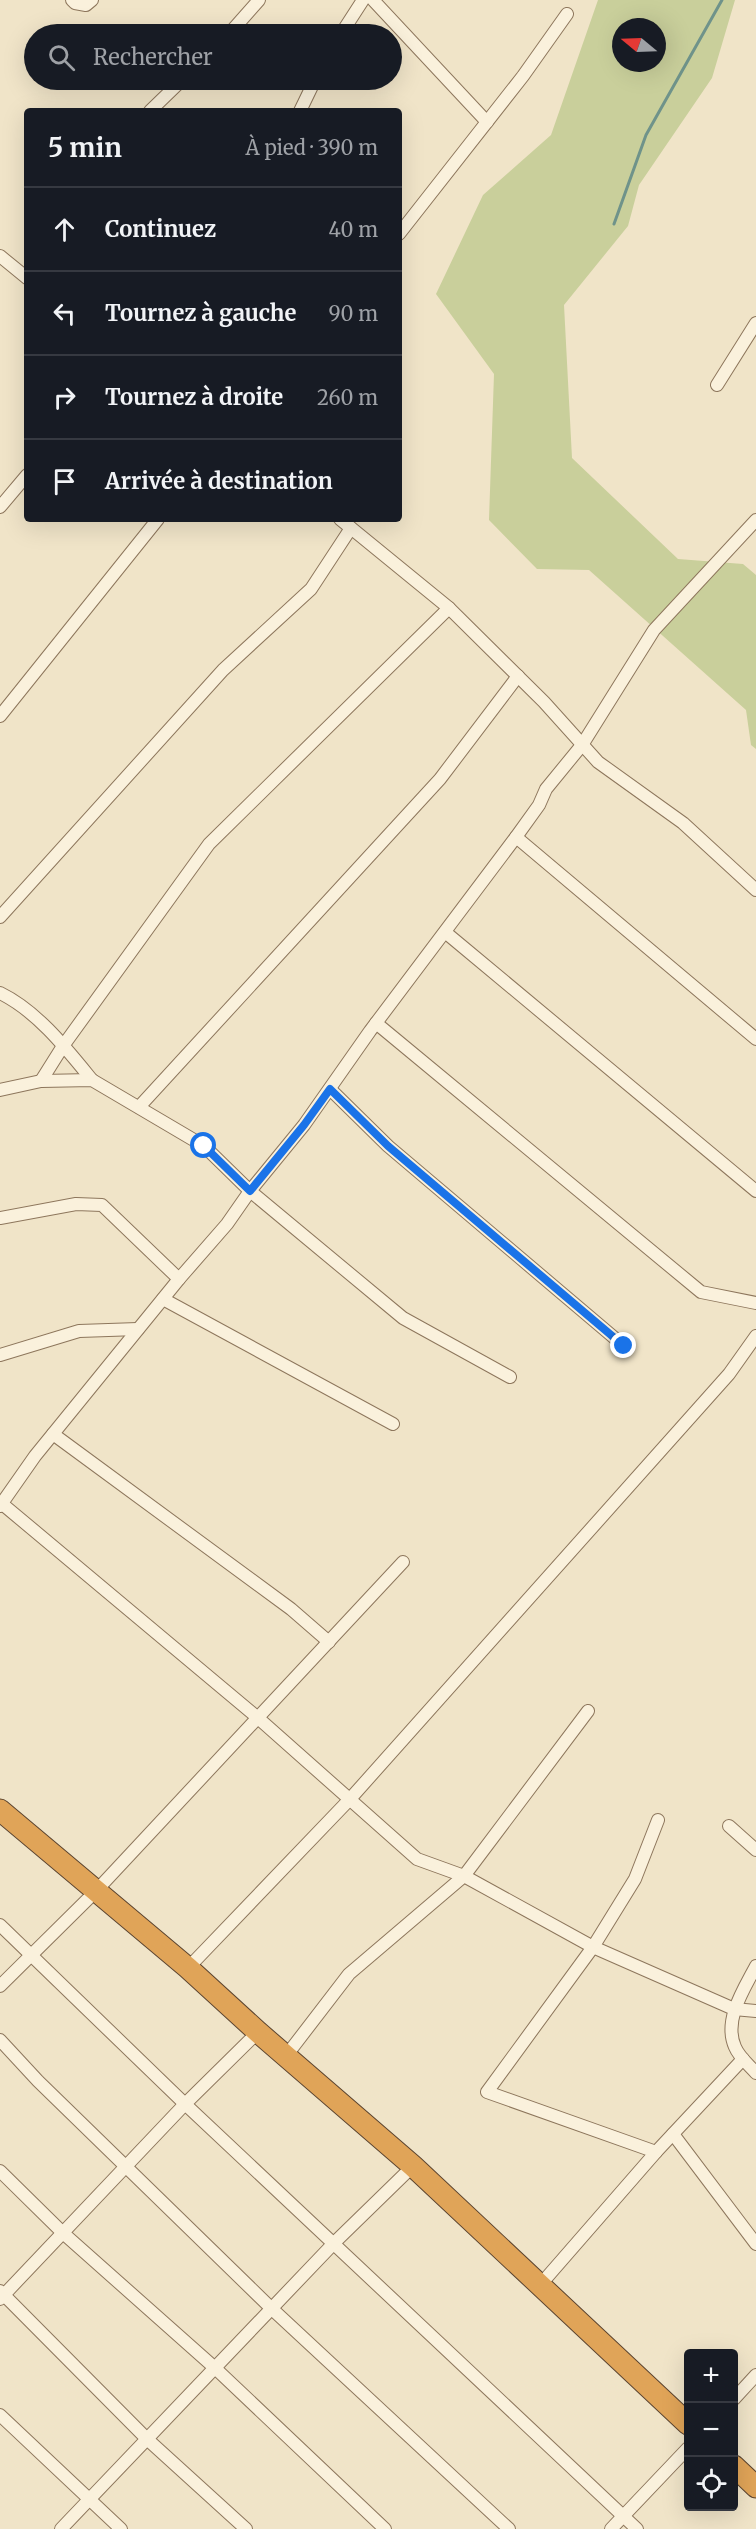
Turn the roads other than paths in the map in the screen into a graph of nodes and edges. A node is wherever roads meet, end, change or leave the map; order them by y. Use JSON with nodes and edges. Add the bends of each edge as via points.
{"nodes":[{"id":1,"x":72,"y":0,"type":"edge"},
{"id":2,"x":92,"y":0,"type":"edge"},
{"id":3,"x":259,"y":0,"type":"edge"},
{"id":4,"x":363,"y":0,"type":"edge"},
{"id":5,"x":373,"y":0,"type":"edge"},
{"id":6,"x":567,"y":14,"type":"dead end"},
{"id":7,"x":238,"y":24,"type":"edge"},
{"id":8,"x":347,"y":24,"type":"edge"},
{"id":9,"x":395,"y":24,"type":"edge"},
{"id":10,"x":402,"y":31,"type":"edge"},
{"id":11,"x":172,"y":90,"type":"edge"},
{"id":12,"x":310,"y":90,"type":"edge"},
{"id":13,"x":153,"y":108,"type":"edge"},
{"id":14,"x":301,"y":108,"type":"edge"},
{"id":15,"x":487,"y":122,"type":"junction"},
{"id":16,"x":402,"y":230,"type":"edge"},
{"id":17,"x":0,"y":256,"type":"edge"},
{"id":18,"x":24,"y":276,"type":"edge"},
{"id":19,"x":756,"y":323,"type":"edge"},
{"id":20,"x":717,"y":385,"type":"dead end"},
{"id":21,"x":24,"y":479,"type":"edge"},
{"id":22,"x":0,"y":507,"type":"edge"},
{"id":23,"x":756,"y":520,"type":"edge"},
{"id":24,"x":156,"y":522,"type":"edge"},
{"id":25,"x":344,"y":522,"type":"edge"},
{"id":26,"x":351,"y":528,"type":"junction"},
{"id":27,"x":449,"y":608,"type":"junction"},
{"id":28,"x":518,"y":676,"type":"junction"},
{"id":29,"x":0,"y":716,"type":"edge"},
{"id":30,"x":582,"y":745,"type":"junction"},
{"id":31,"x":516,"y":837,"type":"junction"},
{"id":32,"x":756,"y":890,"type":"edge"},
{"id":33,"x":0,"y":917,"type":"edge"},
{"id":34,"x":446,"y":932,"type":"junction"},
{"id":35,"x":0,"y":993,"type":"edge"},
{"id":36,"x":376,"y":1023,"type":"junction"},
{"id":37,"x":756,"y":1039,"type":"edge"},
{"id":38,"x":63,"y":1046,"type":"junction"},
{"id":39,"x":92,"y":1080,"type":"junction"},
{"id":40,"x":41,"y":1081,"type":"junction"},
{"id":41,"x":330,"y":1089,"type":"junction"},
{"id":42,"x":0,"y":1090,"type":"edge"},
{"id":43,"x":139,"y":1107,"type":"junction"},
{"id":44,"x":250,"y":1191,"type":"junction"},
{"id":45,"x":756,"y":1191,"type":"edge"},
{"id":46,"x":0,"y":1218,"type":"edge"},
{"id":47,"x":179,"y":1279,"type":"junction"},
{"id":48,"x":163,"y":1299,"type":"junction"},
{"id":49,"x":756,"y":1303,"type":"edge"},
{"id":50,"x":138,"y":1329,"type":"junction"},
{"id":51,"x":756,"y":1336,"type":"edge"},
{"id":52,"x":624,"y":1346,"type":"dead end"},
{"id":53,"x":0,"y":1355,"type":"edge"},
{"id":54,"x":510,"y":1377,"type":"dead end"},
{"id":55,"x":393,"y":1424,"type":"dead end"},
{"id":56,"x":53,"y":1434,"type":"junction"},
{"id":57,"x":1,"y":1503,"type":"edge"},
{"id":58,"x":403,"y":1562,"type":"dead end"},
{"id":59,"x":329,"y":1642,"type":"junction"},
{"id":60,"x":588,"y":1711,"type":"dead end"},
{"id":61,"x":258,"y":1718,"type":"junction"},
{"id":62,"x":350,"y":1800,"type":"junction"},
{"id":63,"x":0,"y":1810,"type":"edge"},
{"id":64,"x":658,"y":1820,"type":"dead end"},
{"id":65,"x":729,"y":1826,"type":"dead end"},
{"id":66,"x":756,"y":1850,"type":"edge"},
{"id":67,"x":464,"y":1876,"type":"junction"},
{"id":68,"x":96,"y":1891,"type":"junction"},
{"id":69,"x":0,"y":1925,"type":"edge"},
{"id":70,"x":593,"y":1947,"type":"junction"},
{"id":71,"x":32,"y":1956,"type":"junction"},
{"id":72,"x":756,"y":1966,"type":"edge"},
{"id":73,"x":188,"y":1968,"type":"junction"},
{"id":74,"x":0,"y":1986,"type":"edge"},
{"id":75,"x":734,"y":2009,"type":"junction"},
{"id":76,"x":756,"y":2011,"type":"edge"},
{"id":77,"x":258,"y":2032,"type":"junction"},
{"id":78,"x":0,"y":2040,"type":"edge"},
{"id":79,"x":286,"y":2056,"type":"junction"},
{"id":80,"x":743,"y":2059,"type":"junction"},
{"id":81,"x":756,"y":2073,"type":"edge"},
{"id":82,"x":185,"y":2104,"type":"junction"},
{"id":83,"x":673,"y":2134,"type":"junction"},
{"id":84,"x":656,"y":2152,"type":"junction"},
{"id":85,"x":126,"y":2165,"type":"junction"},
{"id":86,"x":413,"y":2166,"type":"junction"},
{"id":87,"x":0,"y":2171,"type":"edge"},
{"id":88,"x":63,"y":2233,"type":"junction"},
{"id":89,"x":334,"y":2242,"type":"junction"},
{"id":90,"x":756,"y":2244,"type":"edge"},
{"id":91,"x":541,"y":2284,"type":"junction"},
{"id":92,"x":1,"y":2295,"type":"edge"},
{"id":93,"x":271,"y":2308,"type":"junction"},
{"id":94,"x":215,"y":2368,"type":"junction"},
{"id":95,"x":756,"y":2375,"type":"edge"},
{"id":96,"x":738,"y":2395,"type":"edge"},
{"id":97,"x":0,"y":2415,"type":"edge"},
{"id":98,"x":684,"y":2420,"type":"edge"},
{"id":99,"x":147,"y":2439,"type":"junction"},
{"id":100,"x":684,"y":2452,"type":"edge"},
{"id":101,"x":738,"y":2470,"type":"edge"},
{"id":102,"x":756,"y":2487,"type":"edge"},
{"id":103,"x":89,"y":2499,"type":"junction"},
{"id":104,"x":624,"y":2516,"type":"junction"},
{"id":105,"x":61,"y":2529,"type":"edge"},
{"id":106,"x":121,"y":2529,"type":"edge"},
{"id":107,"x":246,"y":2529,"type":"edge"},
{"id":108,"x":384,"y":2529,"type":"edge"},
{"id":109,"x":509,"y":2529,"type":"edge"},
{"id":110,"x":612,"y":2529,"type":"edge"},
{"id":111,"x":638,"y":2529,"type":"edge"}],
"edges":[{"from":1,"to":2,"type":"street","via":[[86,5]]},
{"from":3,"to":7,"type":"street"},
{"from":4,"to":8,"type":"street"},
{"from":5,"to":9,"type":"street"},
{"from":6,"to":15,"type":"street"},
{"from":10,"to":15,"type":"street"},
{"from":11,"to":13,"type":"street"},
{"from":12,"to":14,"type":"street"},
{"from":15,"to":16,"type":"street"},
{"from":17,"to":18,"type":"street"},
{"from":19,"to":20,"type":"street"},
{"from":21,"to":22,"type":"street"},
{"from":23,"to":30,"type":"street","via":[[654,630]]},
{"from":24,"to":29,"type":"street"},
{"from":25,"to":26,"type":"street"},
{"from":26,"to":27,"type":"street"},
{"from":26,"to":33,"type":"street","via":[[311,590],[223,670]]},
{"from":27,"to":28,"type":"street"},
{"from":27,"to":38,"type":"street","via":[[209,844]]},
{"from":28,"to":30,"type":"street"},
{"from":28,"to":43,"type":"street","via":[[440,779]]},
{"from":30,"to":31,"type":"street","via":[[546,789],[539,806]]},
{"from":30,"to":32,"type":"street","via":[[598,762],[682,823]]},
{"from":31,"to":34,"type":"street"},
{"from":31,"to":37,"type":"street"},
{"from":34,"to":36,"type":"street"},
{"from":34,"to":45,"type":"street"},
{"from":35,"to":38,"type":"street","via":[[17,1001]]},
{"from":36,"to":41,"type":"street"},
{"from":36,"to":49,"type":"street","via":[[701,1292]]},
{"from":38,"to":39,"type":"street"},
{"from":38,"to":40,"type":"street"},
{"from":39,"to":40,"type":"street"},
{"from":39,"to":43,"type":"street"},
{"from":40,"to":42,"type":"street"},
{"from":41,"to":44,"type":"street"},
{"from":41,"to":52,"type":"street","via":[[388,1146]]},
{"from":43,"to":44,"type":"street","via":[[204,1146]]},
{"from":44,"to":47,"type":"street"},
{"from":44,"to":54,"type":"street","via":[[403,1318]]},
{"from":46,"to":47,"type":"street","via":[[76,1204],[102,1205]]},
{"from":47,"to":48,"type":"street"},
{"from":48,"to":50,"type":"street"},
{"from":48,"to":55,"type":"street"},
{"from":50,"to":53,"type":"street","via":[[79,1331]]},
{"from":50,"to":56,"type":"street"},
{"from":51,"to":62,"type":"street","via":[[729,1374]]},
{"from":56,"to":57,"type":"street"},
{"from":56,"to":59,"type":"street","via":[[291,1609]]},
{"from":57,"to":61,"type":"street"},
{"from":58,"to":59,"type":"street"},
{"from":59,"to":61,"type":"street"},
{"from":60,"to":67,"type":"street"},
{"from":61,"to":62,"type":"street"},
{"from":61,"to":68,"type":"street"},
{"from":62,"to":67,"type":"street","via":[[417,1859]]},
{"from":62,"to":73,"type":"street"},
{"from":63,"to":68,"type":"highway"},
{"from":64,"to":70,"type":"street","via":[[635,1879]]},
{"from":65,"to":66,"type":"street"},
{"from":67,"to":70,"type":"street"},
{"from":67,"to":79,"type":"street","via":[[349,1974]]},
{"from":68,"to":71,"type":"street"},
{"from":68,"to":73,"type":"highway"},
{"from":69,"to":71,"type":"street"},
{"from":70,"to":75,"type":"street"},
{"from":70,"to":84,"type":"street","via":[[487,2092]]},
{"from":71,"to":74,"type":"street"},
{"from":71,"to":82,"type":"street"},
{"from":72,"to":75,"type":"street"},
{"from":73,"to":77,"type":"highway"},
{"from":75,"to":76,"type":"street"},
{"from":75,"to":80,"type":"street","via":[[732,2035]]},
{"from":77,"to":79,"type":"highway"},
{"from":77,"to":82,"type":"street"},
{"from":78,"to":85,"type":"street"},
{"from":79,"to":86,"type":"highway"},
{"from":80,"to":81,"type":"street"},
{"from":80,"to":83,"type":"street"},
{"from":82,"to":85,"type":"street"},
{"from":82,"to":89,"type":"street"},
{"from":83,"to":84,"type":"street"},
{"from":83,"to":90,"type":"street"},
{"from":84,"to":91,"type":"street"},
{"from":85,"to":88,"type":"street"},
{"from":85,"to":93,"type":"street"},
{"from":86,"to":89,"type":"street"},
{"from":86,"to":91,"type":"highway"},
{"from":87,"to":88,"type":"street"},
{"from":88,"to":92,"type":"street"},
{"from":88,"to":94,"type":"street"},
{"from":89,"to":93,"type":"street"},
{"from":89,"to":104,"type":"street"},
{"from":91,"to":98,"type":"highway"},
{"from":92,"to":99,"type":"street"},
{"from":93,"to":94,"type":"street"},
{"from":93,"to":109,"type":"street"},
{"from":94,"to":99,"type":"street"},
{"from":94,"to":108,"type":"street"},
{"from":95,"to":96,"type":"street"},
{"from":97,"to":103,"type":"street"},
{"from":99,"to":103,"type":"street"},
{"from":99,"to":107,"type":"street"},
{"from":100,"to":104,"type":"street"},
{"from":101,"to":102,"type":"highway"},
{"from":103,"to":105,"type":"street"},
{"from":103,"to":106,"type":"street"},
{"from":104,"to":110,"type":"street"},
{"from":104,"to":111,"type":"street"}]}
